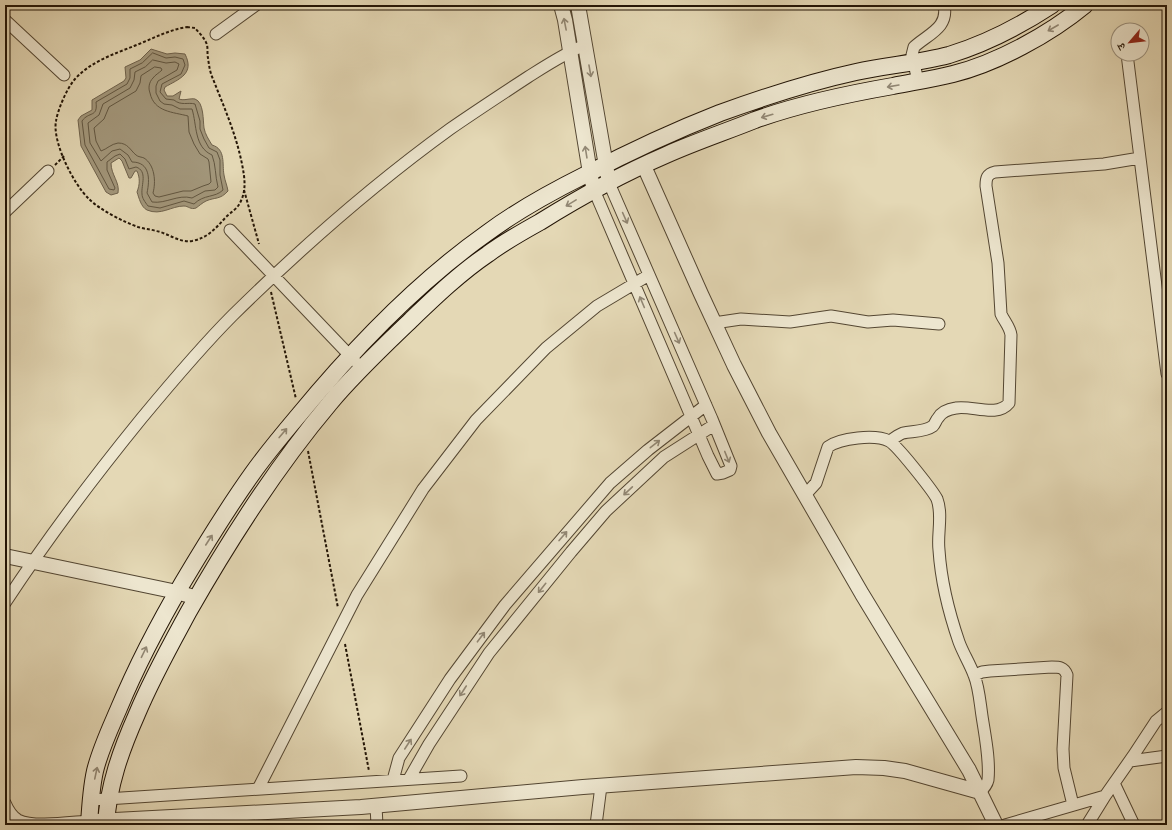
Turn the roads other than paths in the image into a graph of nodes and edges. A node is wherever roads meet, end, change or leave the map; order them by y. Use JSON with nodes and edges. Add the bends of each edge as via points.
{"nodes":[{"id":1,"x":256,"y":5,"type":"edge"},
{"id":2,"x":561,"y":5,"type":"edge"},
{"id":3,"x":578,"y":5,"type":"edge"},
{"id":4,"x":944,"y":5,"type":"edge"},
{"id":5,"x":1052,"y":5,"type":"edge"},
{"id":6,"x":1085,"y":5,"type":"edge"},
{"id":7,"x":5,"y":20,"type":"edge"},
{"id":8,"x":216,"y":34,"type":"dead end"},
{"id":9,"x":585,"y":45,"type":"junction"},
{"id":10,"x":570,"y":51,"type":"junction"},
{"id":11,"x":914,"y":62,"type":"junction"},
{"id":12,"x":1128,"y":62,"type":"edge"},
{"id":13,"x":64,"y":75,"type":"dead end"},
{"id":14,"x":918,"y":81,"type":"junction"},
{"id":15,"x":1140,"y":158,"type":"junction"},
{"id":16,"x":607,"y":164,"type":"junction"},
{"id":17,"x":644,"y":166,"type":"junction"},
{"id":18,"x":48,"y":171,"type":"dead end"},
{"id":19,"x":590,"y":173,"type":"junction"},
{"id":20,"x":609,"y":183,"type":"junction"},
{"id":21,"x":594,"y":190,"type":"junction"},
{"id":22,"x":5,"y":212,"type":"edge"},
{"id":23,"x":230,"y":230,"type":"dead end"},
{"id":24,"x":649,"y":275,"type":"junction"},
{"id":25,"x":271,"y":278,"type":"junction"},
{"id":26,"x":634,"y":284,"type":"junction"},
{"id":27,"x":714,"y":323,"type":"junction"},
{"id":28,"x":939,"y":324,"type":"dead end"},
{"id":29,"x":350,"y":356,"type":"junction"},
{"id":30,"x":362,"y":368,"type":"junction"},
{"id":31,"x":1167,"y":374,"type":"edge"},
{"id":32,"x":706,"y":405,"type":"junction"},
{"id":33,"x":691,"y":416,"type":"junction"},
{"id":34,"x":714,"y":425,"type":"junction"},
{"id":35,"x":699,"y":435,"type":"junction"},
{"id":36,"x":890,"y":441,"type":"junction"},
{"id":37,"x":805,"y":495,"type":"junction"},
{"id":38,"x":5,"y":556,"type":"edge"},
{"id":39,"x":32,"y":562,"type":"junction"},
{"id":40,"x":177,"y":592,"type":"junction"},
{"id":41,"x":197,"y":598,"type":"junction"},
{"id":42,"x":5,"y":603,"type":"edge"},
{"id":43,"x":974,"y":675,"type":"junction"},
{"id":44,"x":1167,"y":712,"type":"edge"},
{"id":45,"x":1167,"y":756,"type":"edge"},
{"id":46,"x":1130,"y":761,"type":"junction"},
{"id":47,"x":461,"y":776,"type":"dead end"},
{"id":48,"x":409,"y":779,"type":"junction"},
{"id":49,"x":394,"y":780,"type":"junction"},
{"id":50,"x":1114,"y":783,"type":"junction"},
{"id":51,"x":601,"y":786,"type":"junction"},
{"id":52,"x":258,"y":789,"type":"junction"},
{"id":53,"x":980,"y":792,"type":"junction"},
{"id":54,"x":1105,"y":796,"type":"junction"},
{"id":55,"x":108,"y":799,"type":"junction"},
{"id":56,"x":91,"y":800,"type":"junction"},
{"id":57,"x":5,"y":803,"type":"edge"},
{"id":58,"x":1073,"y":805,"type":"junction"},
{"id":59,"x":376,"y":806,"type":"junction"},
{"id":60,"x":106,"y":822,"type":"edge"},
{"id":61,"x":140,"y":822,"type":"edge"},
{"id":62,"x":89,"y":823,"type":"edge"},
{"id":63,"x":377,"y":825,"type":"edge"},
{"id":64,"x":596,"y":825,"type":"edge"},
{"id":65,"x":996,"y":825,"type":"edge"},
{"id":66,"x":1005,"y":825,"type":"edge"},
{"id":67,"x":1087,"y":825,"type":"edge"},
{"id":68,"x":1134,"y":825,"type":"edge"}],
"edges":[{"from":1,"to":8,"type":"street"},
{"from":10,"to":2,"type":"street","one_way":true},
{"from":3,"to":9,"type":"street"},
{"from":4,"to":11,"type":"street","via":[[942,22],[936,31],[914,47]]},
{"from":5,"to":11,"type":"main road","via":[[1012,29],[971,47],[949,55]]},
{"from":6,"to":14,"type":"main road","one_way":true,"via":[[1060,24],[1001,56],[956,74]]},
{"from":7,"to":13,"type":"street"},
{"from":9,"to":10,"type":"street"},
{"from":9,"to":16,"type":"street","one_way":true},
{"from":19,"to":10,"type":"street","one_way":true},
{"from":10,"to":25,"type":"street","via":[[466,118],[391,173]]},
{"from":11,"to":14,"type":"street"},
{"from":11,"to":16,"type":"main road","via":[[857,72],[767,97],[662,137]]},
{"from":12,"to":15,"type":"street"},
{"from":14,"to":17,"type":"main road","one_way":true,"via":[[846,95],[760,118]]},
{"from":15,"to":31,"type":"street"},
{"from":15,"to":36,"type":"street","via":[[1104,164],[989,174],[986,186],[998,263],[1001,314],[1011,335],[1009,403],[1002,410],[970,407],[947,410],[933,426],[902,434]]},
{"from":16,"to":19,"type":"main road"},
{"from":16,"to":20,"type":"street"},
{"from":17,"to":20,"type":"main road"},
{"from":17,"to":27,"type":"street"},
{"from":18,"to":22,"type":"street"},
{"from":19,"to":21,"type":"street"},
{"from":19,"to":29,"type":"main road","via":[[533,203],[457,255],[375,329]]},
{"from":20,"to":21,"type":"main road"},
{"from":20,"to":24,"type":"street","one_way":true},
{"from":21,"to":26,"type":"street"},
{"from":21,"to":30,"type":"main road","one_way":true,"via":[[486,255],[431,301]]},
{"from":23,"to":25,"type":"street"},
{"from":24,"to":26,"type":"street"},
{"from":24,"to":32,"type":"street","one_way":true},
{"from":25,"to":29,"type":"street"},
{"from":25,"to":39,"type":"street","via":[[232,316],[170,385],[112,456]]},
{"from":33,"to":26,"type":"street","one_way":true},
{"from":26,"to":52,"type":"street","via":[[597,306],[546,348],[476,420],[423,489],[357,595]]},
{"from":27,"to":28,"type":"street","via":[[741,319],[790,322],[831,316],[868,322],[893,320]]},
{"from":27,"to":37,"type":"street","via":[[769,433]]},
{"from":29,"to":30,"type":"street"},
{"from":40,"to":29,"type":"main road","one_way":true,"via":[[252,473],[322,386]]},
{"from":30,"to":41,"type":"main road","via":[[331,402],[266,488]]},
{"from":32,"to":33,"type":"street"},
{"from":32,"to":34,"type":"street"},
{"from":33,"to":35,"type":"street"},
{"from":49,"to":33,"type":"street","one_way":true,"via":[[399,758],[450,680],[505,605],[610,483]]},
{"from":34,"to":35,"type":"street"},
{"from":34,"to":35,"type":"street","one_way":true,"via":[[731,466],[730,470],[716,474]]},
{"from":35,"to":48,"type":"street","one_way":true,"via":[[664,457],[606,511],[570,552],[489,653]]},
{"from":36,"to":37,"type":"street","via":[[862,437],[833,443],[826,452],[816,483]]},
{"from":36,"to":43,"type":"street","via":[[937,499],[943,578],[954,626]]},
{"from":37,"to":53,"type":"street"},
{"from":38,"to":39,"type":"street"},
{"from":39,"to":40,"type":"street"},
{"from":39,"to":42,"type":"street"},
{"from":40,"to":41,"type":"street"},
{"from":56,"to":40,"type":"main road","one_way":true,"via":[[95,771],[105,740],[144,652]]},
{"from":41,"to":55,"type":"main road","via":[[153,676],[125,741]]},
{"from":43,"to":53,"type":"street","via":[[980,699],[988,766],[988,780]]},
{"from":43,"to":58,"type":"street","via":[[990,671],[1061,667],[1065,671],[1067,675],[1064,768]]},
{"from":44,"to":46,"type":"street","via":[[1156,721]]},
{"from":45,"to":46,"type":"street"},
{"from":46,"to":50,"type":"street"},
{"from":47,"to":48,"type":"street"},
{"from":48,"to":49,"type":"street"},
{"from":49,"to":52,"type":"street"},
{"from":50,"to":54,"type":"street"},
{"from":50,"to":68,"type":"street"},
{"from":51,"to":53,"type":"street","via":[[863,767],[905,771]]},
{"from":51,"to":59,"type":"street"},
{"from":51,"to":64,"type":"street"},
{"from":52,"to":55,"type":"street"},
{"from":53,"to":65,"type":"street"},
{"from":54,"to":58,"type":"street"},
{"from":54,"to":67,"type":"street"},
{"from":55,"to":56,"type":"street"},
{"from":55,"to":60,"type":"main road"},
{"from":56,"to":62,"type":"main road"},
{"from":57,"to":62,"type":"street","via":[[10,814],[29,823]]},
{"from":58,"to":66,"type":"street"},
{"from":59,"to":61,"type":"street"},
{"from":59,"to":63,"type":"street"},
{"from":60,"to":61,"type":"street"},
{"from":60,"to":62,"type":"street"}]}
